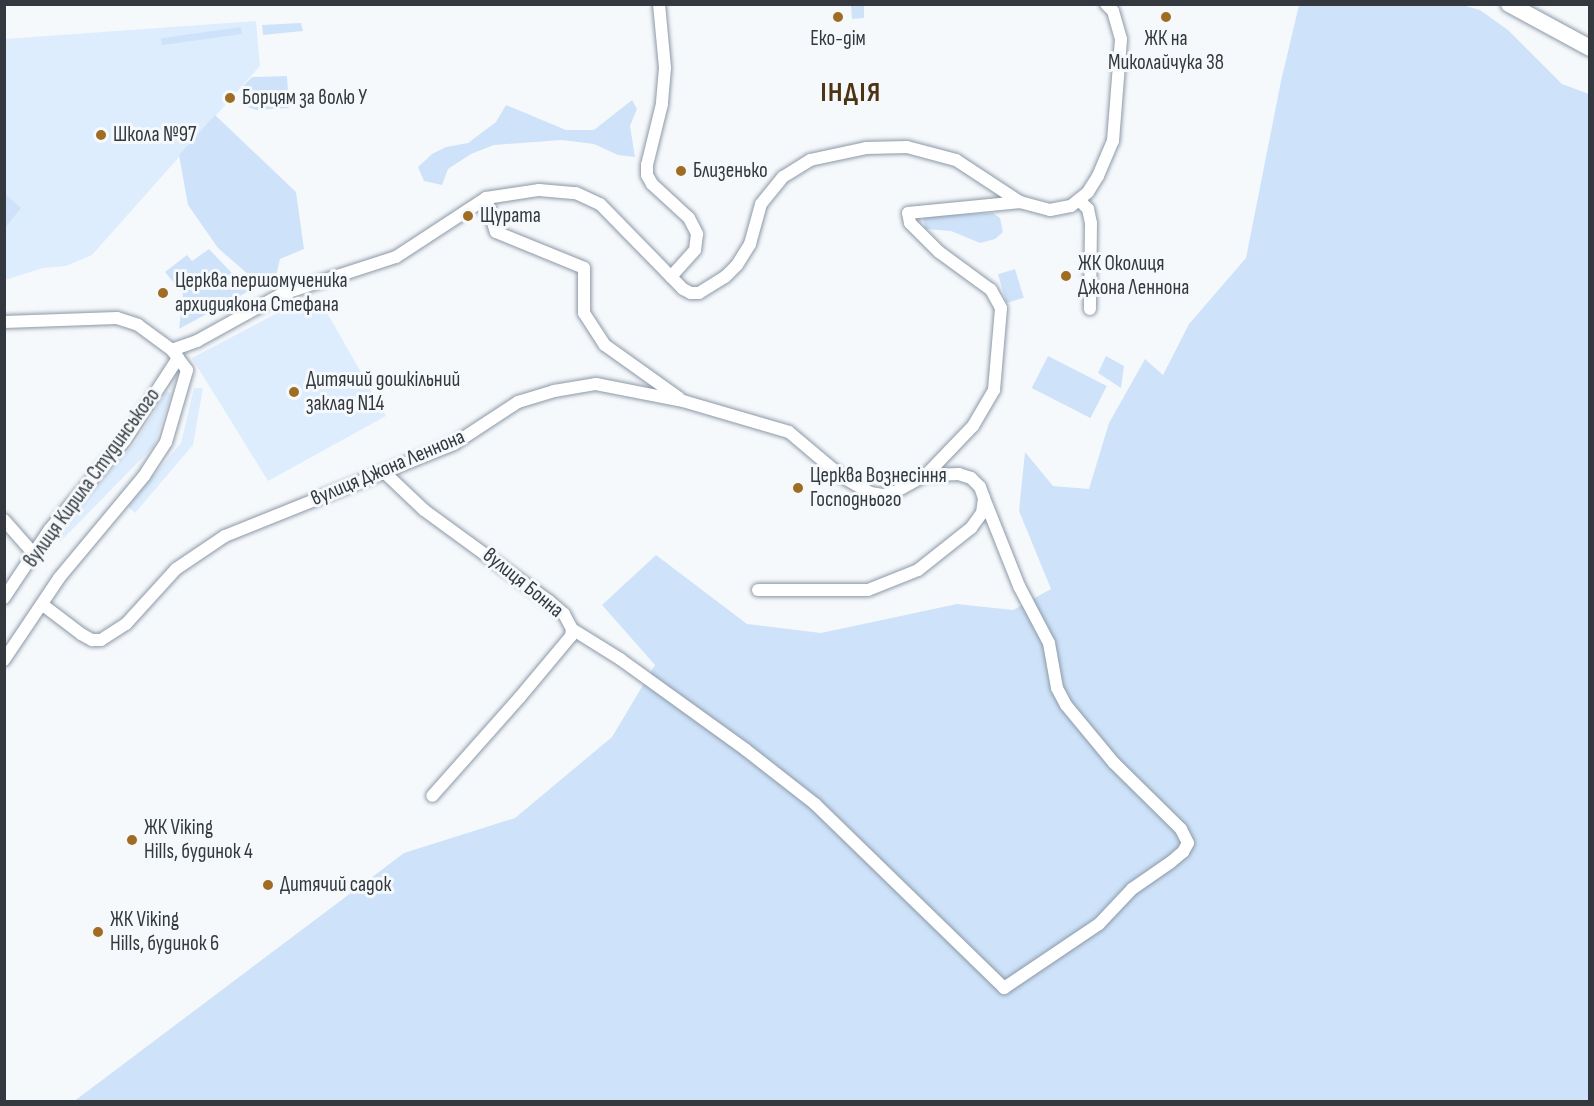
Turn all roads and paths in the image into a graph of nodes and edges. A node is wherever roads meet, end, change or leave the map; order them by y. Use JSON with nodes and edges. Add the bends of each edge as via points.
{"nodes":[{"id":1,"x":659,"y":4,"type":"edge"},
{"id":2,"x":1106,"y":4,"type":"edge"},
{"id":3,"x":1509,"y":4,"type":"edge"},
{"id":4,"x":1590,"y":48,"type":"edge"},
{"id":5,"x":486,"y":198,"type":"junction"},
{"id":6,"x":1079,"y":200,"type":"junction"},
{"id":7,"x":1020,"y":202,"type":"junction"},
{"id":8,"x":671,"y":277,"type":"junction"},
{"id":9,"x":1090,"y":309,"type":"dead end"},
{"id":10,"x":4,"y":322,"type":"edge"},
{"id":11,"x":175,"y":354,"type":"junction"},
{"id":12,"x":682,"y":401,"type":"junction"},
{"id":13,"x":384,"y":472,"type":"junction"},
{"id":14,"x":926,"y":475,"type":"junction"},
{"id":15,"x":984,"y":498,"type":"junction"},
{"id":16,"x":4,"y":520,"type":"edge"},
{"id":17,"x":34,"y":555,"type":"junction"},
{"id":18,"x":758,"y":590,"type":"dead end"},
{"id":19,"x":4,"y":598,"type":"edge"},
{"id":20,"x":43,"y":605,"type":"junction"},
{"id":21,"x":572,"y":629,"type":"junction"},
{"id":22,"x":4,"y":660,"type":"edge"},
{"id":23,"x":432,"y":796,"type":"dead end"}],
"edges":[{"from":1,"to":8,"type":"street","via":[[665,68],[662,104],[647,175],[689,218],[698,234],[695,250]]},
{"from":2,"to":6,"type":"street","via":[[1113,12],[1121,39],[1113,141],[1098,177]]},
{"from":3,"to":4,"type":"street"},
{"from":5,"to":8,"type":"street","via":[[539,190],[588,197],[612,214]]},
{"from":5,"to":11,"type":"street","via":[[396,257],[282,294]]},
{"from":5,"to":12,"type":"street","via":[[496,232],[584,268],[584,313],[605,345]]},
{"from":6,"to":7,"type":"street","via":[[1071,206],[1050,210]]},
{"from":6,"to":9,"type":"street","via":[[1088,209],[1091,224]]},
{"from":7,"to":8,"type":"street","via":[[976,171],[931,152],[907,147],[829,154],[797,166],[769,192],[760,204],[747,251],[725,277],[699,293],[692,293]]},
{"from":7,"to":14,"type":"street","name":"вулиця Джона Леннона","via":[[908,213],[910,223],[939,252],[991,290],[1000,308],[994,390],[973,426]]},
{"from":10,"to":11,"type":"street","via":[[117,318],[138,325]]},
{"from":11,"to":17,"type":"street","name":"вулиця Кирила Студинського","via":[[125,440],[50,529]]},
{"from":11,"to":20,"type":"street","via":[[187,370],[166,442],[144,476],[59,578]]},
{"from":12,"to":13,"type":"street","name":"вулиця Джона Леннона","via":[[596,384],[554,391],[518,402],[461,441]]},
{"from":12,"to":14,"type":"street","name":"вулиця Джона Леннона","via":[[789,432],[841,476],[870,493],[895,492]]},
{"from":13,"to":20,"type":"street","name":"вулиця Джона Леннона","via":[[225,536],[176,569],[126,624],[101,640],[81,634]]},
{"from":13,"to":21,"type":"street","name":"вулиця Бонна","via":[[424,510],[549,601],[564,614]]},
{"from":14,"to":15,"type":"street","name":"вулиця Джона Леннона","via":[[959,474],[971,478]]},
{"from":15,"to":18,"type":"street","via":[[982,513],[971,528],[918,570],[868,590]]},
{"from":15,"to":21,"type":"street","via":[[1019,586],[1049,643],[1057,688],[1066,705],[1114,763],[1181,829],[1188,843],[1171,862],[1132,889],[1099,924],[1004,988],[814,804],[746,750]]},
{"from":16,"to":17,"type":"street"},
{"from":17,"to":19,"type":"street","name":"вулиця Кирила Студинського"},
{"from":20,"to":22,"type":"street"},
{"from":21,"to":23,"type":"street","name":"вулиця Бонна","via":[[571,636],[520,697]]}]}
